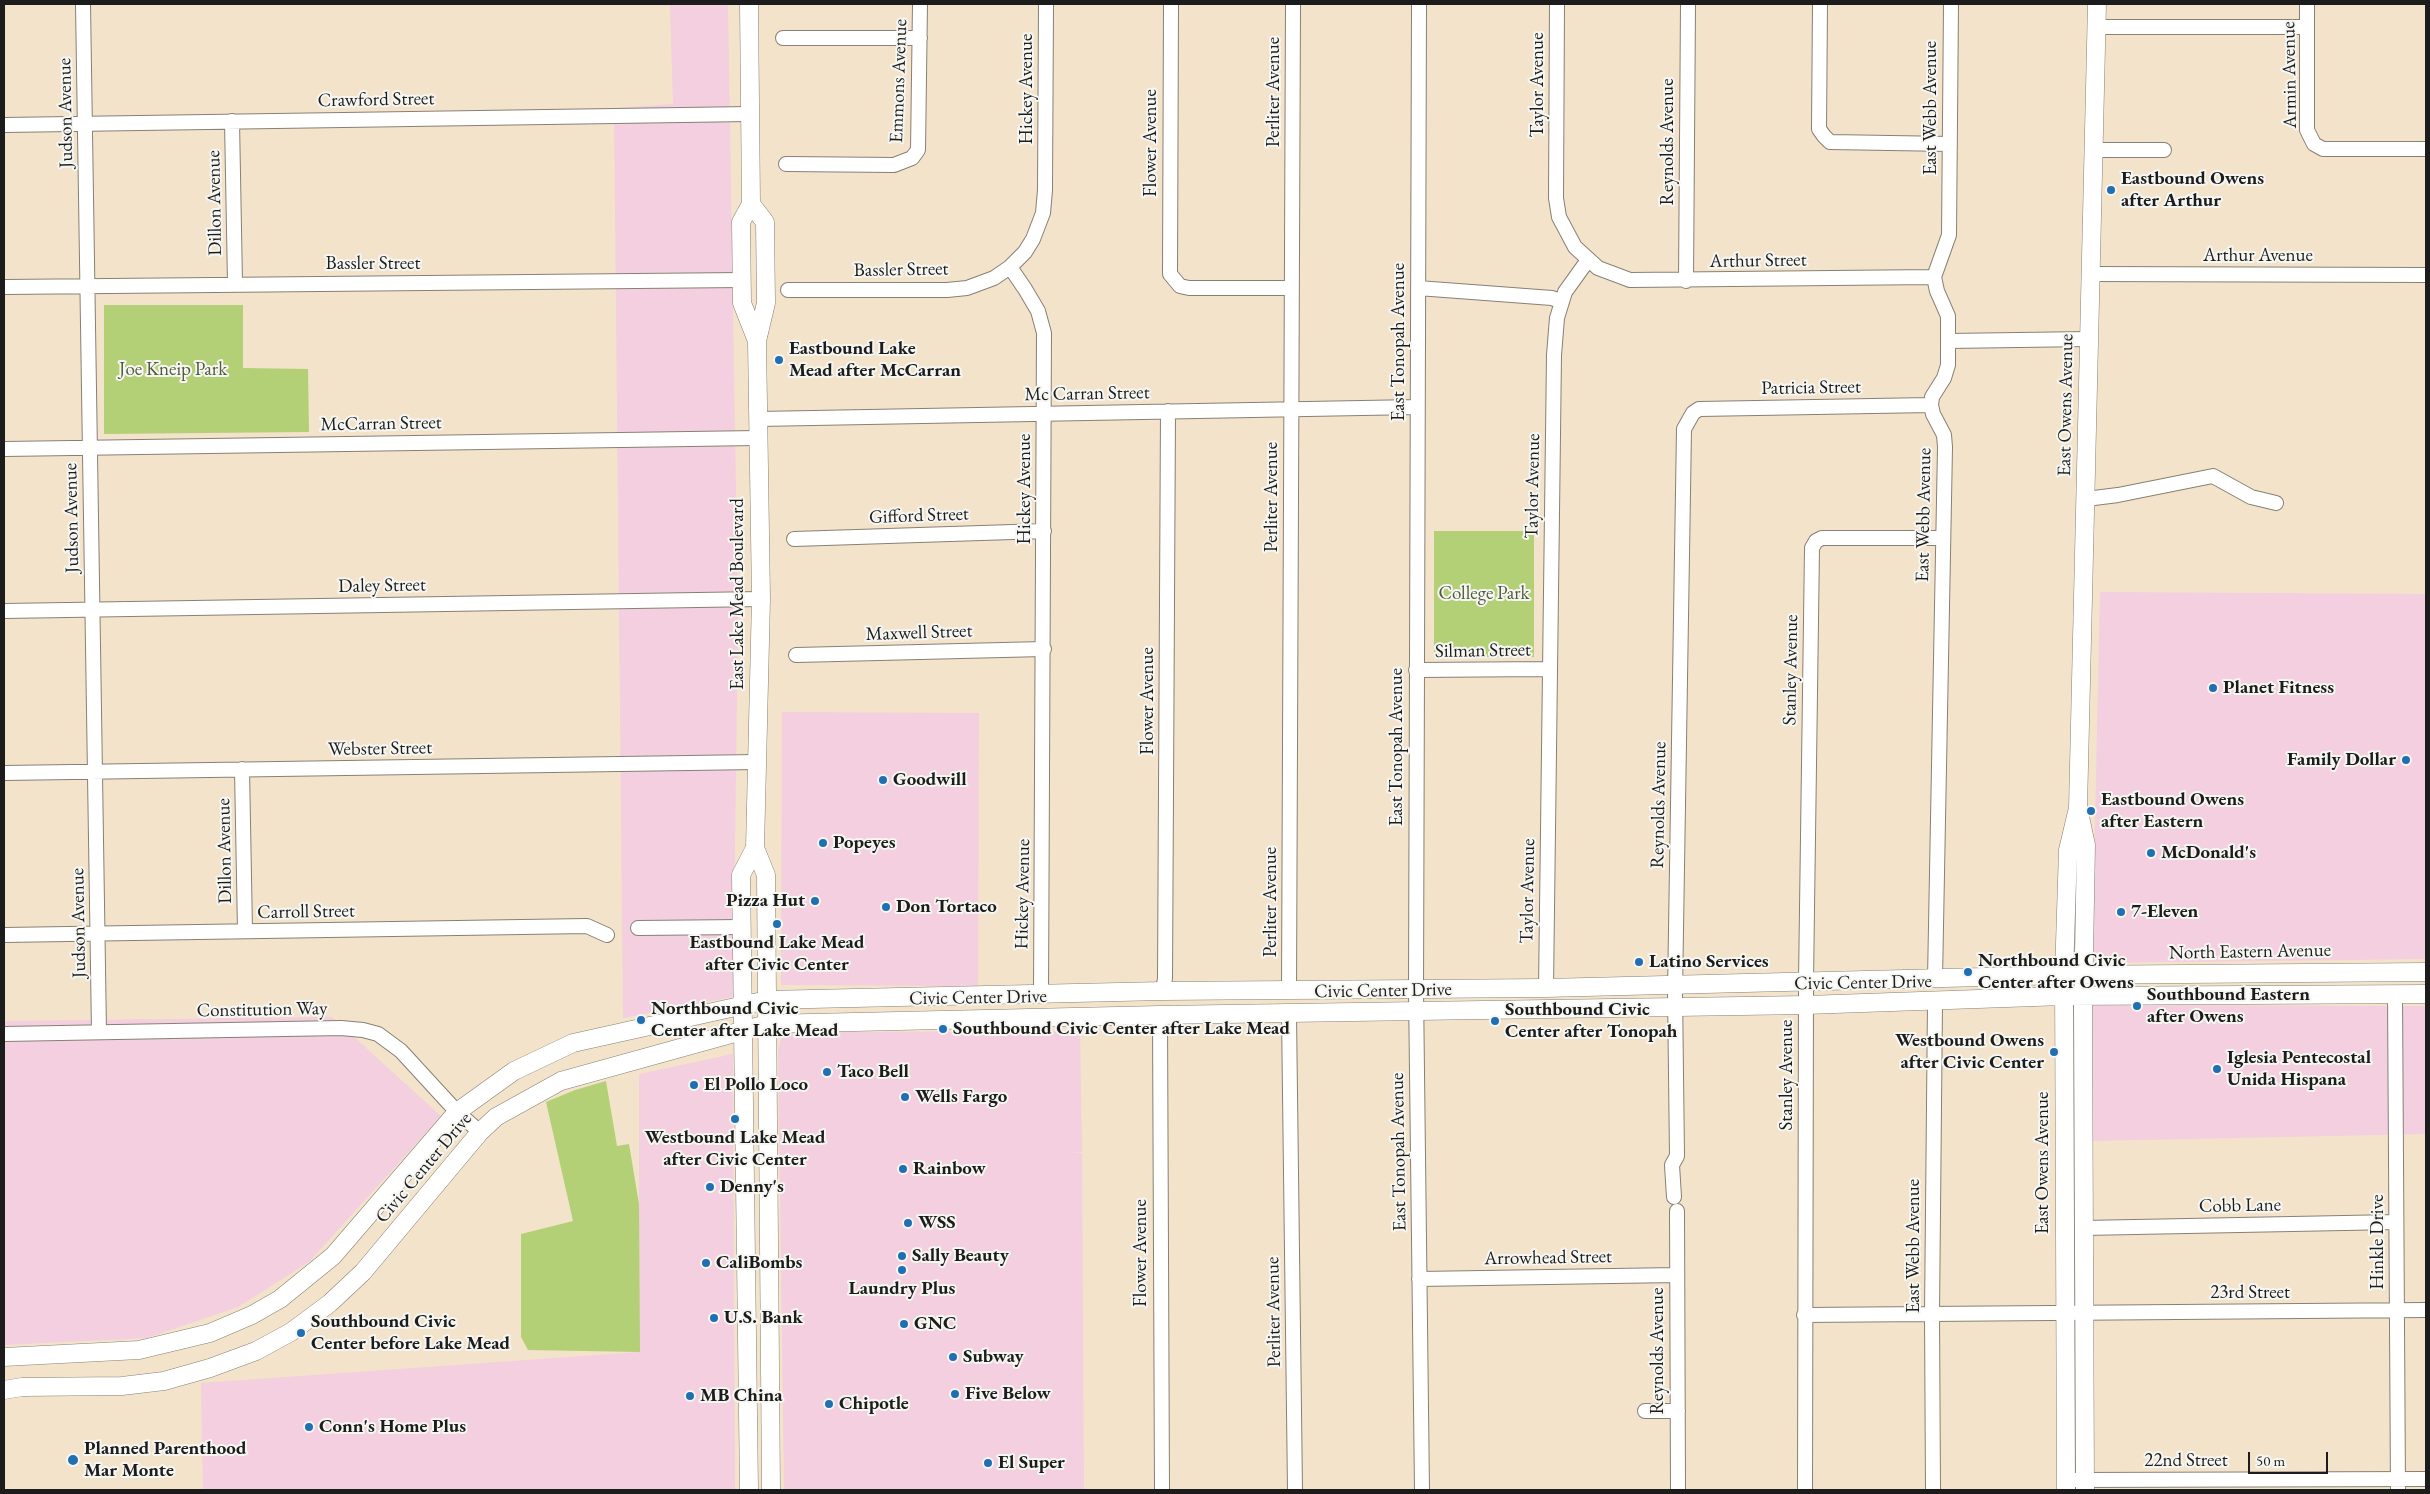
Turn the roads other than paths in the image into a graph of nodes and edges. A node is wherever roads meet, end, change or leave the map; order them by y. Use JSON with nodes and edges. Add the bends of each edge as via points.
{"nodes":[{"id":1,"x":83,"y":4,"type":"edge"},
{"id":2,"x":749,"y":4,"type":"edge"},
{"id":3,"x":920,"y":4,"type":"edge"},
{"id":4,"x":1046,"y":4,"type":"edge"},
{"id":5,"x":1170,"y":4,"type":"edge"},
{"id":6,"x":1293,"y":4,"type":"edge"},
{"id":7,"x":1419,"y":4,"type":"edge"},
{"id":8,"x":1557,"y":4,"type":"edge"},
{"id":9,"x":1688,"y":4,"type":"edge"},
{"id":10,"x":1820,"y":4,"type":"edge"},
{"id":11,"x":1951,"y":4,"type":"edge"},
{"id":12,"x":2097,"y":4,"type":"edge"},
{"id":13,"x":2308,"y":4,"type":"edge"},
{"id":14,"x":2096,"y":27,"type":"junction"},
{"id":15,"x":2307,"y":27,"type":"junction"},
{"id":16,"x":783,"y":38,"type":"dead end"},
{"id":17,"x":920,"y":38,"type":"junction"},
{"id":18,"x":750,"y":114,"type":"junction"},
{"id":19,"x":232,"y":121,"type":"junction"},
{"id":20,"x":85,"y":124,"type":"junction"},
{"id":21,"x":4,"y":125,"type":"edge"},
{"id":22,"x":1950,"y":144,"type":"junction"},
{"id":23,"x":2426,"y":149,"type":"edge"},
{"id":24,"x":2092,"y":150,"type":"junction"},
{"id":25,"x":2164,"y":150,"type":"dead end"},
{"id":26,"x":786,"y":164,"type":"dead end"},
{"id":27,"x":751,"y":204,"type":"junction"},
{"id":28,"x":1588,"y":260,"type":"junction"},
{"id":29,"x":1010,"y":267,"type":"junction"},
{"id":30,"x":2090,"y":274,"type":"junction"},
{"id":31,"x":2426,"y":275,"type":"edge"},
{"id":32,"x":1934,"y":277,"type":"junction"},
{"id":33,"x":742,"y":280,"type":"junction"},
{"id":34,"x":1686,"y":281,"type":"junction"},
{"id":35,"x":235,"y":284,"type":"junction"},
{"id":36,"x":87,"y":286,"type":"junction"},
{"id":37,"x":4,"y":287,"type":"edge"},
{"id":38,"x":1292,"y":288,"type":"junction"},
{"id":39,"x":1418,"y":288,"type":"junction"},
{"id":40,"x":788,"y":290,"type":"dead end"},
{"id":41,"x":1562,"y":302,"type":"junction"},
{"id":42,"x":2089,"y":339,"type":"junction"},
{"id":43,"x":757,"y":341,"type":"junction"},
{"id":44,"x":1948,"y":341,"type":"junction"},
{"id":45,"x":1931,"y":405,"type":"junction"},
{"id":46,"x":1417,"y":407,"type":"junction"},
{"id":47,"x":1291,"y":409,"type":"junction"},
{"id":48,"x":1168,"y":411,"type":"junction"},
{"id":49,"x":1693,"y":413,"type":"joint"},
{"id":50,"x":1045,"y":414,"type":"junction"},
{"id":51,"x":758,"y":418,"type":"junction"},
{"id":52,"x":758,"y":438,"type":"junction"},
{"id":53,"x":90,"y":448,"type":"junction"},
{"id":54,"x":4,"y":449,"type":"edge"},
{"id":55,"x":2086,"y":499,"type":"junction"},
{"id":56,"x":2276,"y":503,"type":"dead end"},
{"id":57,"x":1044,"y":531,"type":"junction"},
{"id":58,"x":1943,"y":538,"type":"junction"},
{"id":59,"x":794,"y":539,"type":"dead end"},
{"id":60,"x":761,"y":599,"type":"junction"},
{"id":61,"x":92,"y":610,"type":"junction"},
{"id":62,"x":4,"y":611,"type":"edge"},
{"id":63,"x":1044,"y":649,"type":"junction"},
{"id":64,"x":796,"y":655,"type":"dead end"},
{"id":65,"x":1549,"y":668,"type":"junction"},
{"id":66,"x":1416,"y":670,"type":"junction"},
{"id":67,"x":757,"y":762,"type":"junction"},
{"id":68,"x":242,"y":769,"type":"junction"},
{"id":69,"x":95,"y":772,"type":"junction"},
{"id":70,"x":4,"y":773,"type":"edge"},
{"id":71,"x":754,"y":848,"type":"junction"},
{"id":72,"x":742,"y":927,"type":"junction"},
{"id":73,"x":638,"y":928,"type":"dead end"},
{"id":74,"x":245,"y":931,"type":"junction"},
{"id":75,"x":98,"y":934,"type":"junction"},
{"id":76,"x":4,"y":935,"type":"edge"},
{"id":77,"x":607,"y":935,"type":"dead end"},
{"id":78,"x":2364,"y":972,"type":"junction"},
{"id":79,"x":2426,"y":972,"type":"edge"},
{"id":80,"x":2073,"y":975,"type":"junction"},
{"id":81,"x":1935,"y":979,"type":"junction"},
{"id":82,"x":1806,"y":981,"type":"junction"},
{"id":83,"x":2426,"y":982,"type":"edge"},
{"id":84,"x":1675,"y":984,"type":"junction"},
{"id":85,"x":1546,"y":988,"type":"junction"},
{"id":86,"x":1416,"y":989,"type":"junction"},
{"id":87,"x":1231,"y":990,"type":"junction"},
{"id":88,"x":1289,"y":990,"type":"junction"},
{"id":89,"x":1163,"y":991,"type":"junction"},
{"id":90,"x":1041,"y":994,"type":"junction"},
{"id":91,"x":2321,"y":994,"type":"junction"},
{"id":92,"x":2395,"y":994,"type":"junction"},
{"id":93,"x":2426,"y":994,"type":"edge"},
{"id":94,"x":2074,"y":996,"type":"junction"},
{"id":95,"x":766,"y":1000,"type":"junction"},
{"id":96,"x":1935,"y":1002,"type":"junction"},
{"id":97,"x":1806,"y":1005,"type":"junction"},
{"id":98,"x":743,"y":1006,"type":"junction"},
{"id":99,"x":1675,"y":1008,"type":"junction"},
{"id":100,"x":1416,"y":1012,"type":"junction"},
{"id":101,"x":1289,"y":1014,"type":"junction"},
{"id":102,"x":1160,"y":1015,"type":"junction"},
{"id":103,"x":1097,"y":1016,"type":"junction"},
{"id":104,"x":767,"y":1024,"type":"junction"},
{"id":105,"x":744,"y":1031,"type":"junction"},
{"id":106,"x":100,"y":1032,"type":"junction"},
{"id":107,"x":4,"y":1034,"type":"edge"},
{"id":108,"x":457,"y":1112,"type":"junction"},
{"id":109,"x":480,"y":1132,"type":"junction"},
{"id":110,"x":2396,"y":1222,"type":"junction"},
{"id":111,"x":2083,"y":1228,"type":"junction"},
{"id":112,"x":1677,"y":1275,"type":"junction"},
{"id":113,"x":1419,"y":1279,"type":"junction"},
{"id":114,"x":2397,"y":1310,"type":"junction"},
{"id":115,"x":2426,"y":1310,"type":"edge"},
{"id":116,"x":2074,"y":1313,"type":"junction"},
{"id":117,"x":1932,"y":1314,"type":"junction"},
{"id":118,"x":1804,"y":1315,"type":"junction"},
{"id":119,"x":4,"y":1357,"type":"edge"},
{"id":120,"x":748,"y":1359,"type":"junction"},
{"id":121,"x":769,"y":1359,"type":"junction"},
{"id":122,"x":4,"y":1390,"type":"edge"},
{"id":123,"x":1645,"y":1411,"type":"dead end"},
{"id":124,"x":1678,"y":1411,"type":"junction"},
{"id":125,"x":2426,"y":1479,"type":"edge"},
{"id":126,"x":2066,"y":1485,"type":"edge"},
{"id":127,"x":2085,"y":1485,"type":"edge"},
{"id":128,"x":2398,"y":1485,"type":"edge"},
{"id":129,"x":749,"y":1490,"type":"edge"},
{"id":130,"x":771,"y":1490,"type":"edge"},
{"id":131,"x":1162,"y":1490,"type":"edge"},
{"id":132,"x":1295,"y":1490,"type":"edge"},
{"id":133,"x":1422,"y":1490,"type":"edge"},
{"id":134,"x":1678,"y":1490,"type":"edge"},
{"id":135,"x":1805,"y":1490,"type":"edge"},
{"id":136,"x":1933,"y":1490,"type":"edge"}],
"edges":[{"from":1,"to":20,"type":"street","name":"Judson Avenue"},
{"from":2,"to":18,"type":"main road","name":"East Lake Mead Boulevard"},
{"from":3,"to":17,"type":"street","name":"Emmons Avenue"},
{"from":4,"to":29,"type":"street","name":"Hickey Avenue","via":[[1043,212],[1033,239]]},
{"from":5,"to":38,"type":"street","name":"Flower Avenue","via":[[1170,274],[1180,286],[1189,288]]},
{"from":6,"to":38,"type":"street","name":"Perliter Avenue"},
{"from":7,"to":39,"type":"street","name":"East Tonopah Avenue"},
{"from":8,"to":28,"type":"street","name":"Taylor Avenue","via":[[1556,198],[1559,217],[1575,247]]},
{"from":9,"to":34,"type":"street","name":"Reynolds Avenue"},
{"from":10,"to":22,"type":"street","via":[[1819,129],[1824,136],[1830,142]]},
{"from":11,"to":22,"type":"street","name":"East Webb Avenue"},
{"from":12,"to":14,"type":"main road","name":"East Owens Avenue"},
{"from":13,"to":15,"type":"street","name":"Armin Avenue"},
{"from":14,"to":15,"type":"street"},
{"from":14,"to":24,"type":"main road","name":"East Owens Avenue"},
{"from":15,"to":23,"type":"street","name":"Armin Avenue","via":[[2307,130],[2314,144],[2324,149]]},
{"from":16,"to":17,"type":"street"},
{"from":17,"to":26,"type":"street","name":"Emmons Avenue","via":[[918,150],[912,158],[894,165]]},
{"from":18,"to":19,"type":"street","name":"Crawford Street"},
{"from":18,"to":27,"type":"main road","name":"East Lake Mead Boulevard"},
{"from":19,"to":20,"type":"street","name":"Crawford Street"},
{"from":19,"to":35,"type":"street","name":"Dillon Avenue"},
{"from":20,"to":21,"type":"street","name":"Crawford Street"},
{"from":20,"to":36,"type":"street","name":"Judson Avenue"},
{"from":22,"to":32,"type":"street","name":"East Webb Avenue","via":[[1949,235]]},
{"from":24,"to":25,"type":"street"},
{"from":24,"to":30,"type":"main road","name":"East Owens Avenue"},
{"from":27,"to":33,"type":"main road","name":"East Lake Mead Boulevard","via":[[741,222]]},
{"from":27,"to":43,"type":"main road","name":"East Lake Mead Boulevard","via":[[765,222],[766,303]]},
{"from":28,"to":34,"type":"street","name":"Arthur Street","via":[[1598,268],[1630,280]]},
{"from":28,"to":41,"type":"street","name":"Taylor Avenue","via":[[1565,292]]},
{"from":29,"to":40,"type":"street","name":"Bassler Street","via":[[994,278],[960,288]]},
{"from":29,"to":50,"type":"street","name":"Hickey Avenue","via":[[1038,311],[1044,333]]},
{"from":30,"to":31,"type":"street","name":"Arthur Avenue"},
{"from":30,"to":42,"type":"main road","name":"East Owens Avenue"},
{"from":32,"to":34,"type":"street","name":"Arthur Street"},
{"from":32,"to":44,"type":"street","via":[[1948,316]]},
{"from":33,"to":35,"type":"street","name":"Bassler Street"},
{"from":33,"to":43,"type":"main road","name":"East Lake Mead Boulevard","via":[[742,303]]},
{"from":35,"to":36,"type":"street","name":"Bassler Street"},
{"from":36,"to":37,"type":"street","name":"Bassler Street"},
{"from":36,"to":53,"type":"street","name":"Judson Avenue"},
{"from":38,"to":47,"type":"street","name":"Perliter Avenue"},
{"from":39,"to":41,"type":"street","via":[[1552,298]]},
{"from":39,"to":46,"type":"street","name":"East Tonopah Avenue"},
{"from":41,"to":65,"type":"street","name":"Taylor Avenue","via":[[1557,318],[1554,355]]},
{"from":42,"to":44,"type":"street"},
{"from":42,"to":55,"type":"main road","name":"East Owens Avenue"},
{"from":43,"to":51,"type":"main road","name":"East Lake Mead Boulevard"},
{"from":44,"to":45,"type":"street","via":[[1948,365]]},
{"from":45,"to":49,"type":"street","name":"Patricia Street","via":[[1699,409]]},
{"from":45,"to":58,"type":"street","name":"East Webb Avenue","via":[[1944,435]]},
{"from":46,"to":47,"type":"street","name":"Mc Carran Street"},
{"from":46,"to":66,"type":"street","name":"East Tonopah Avenue"},
{"from":47,"to":48,"type":"street","name":"Mc Carran Street"},
{"from":47,"to":88,"type":"street","name":"Perliter Avenue"},
{"from":48,"to":50,"type":"street","name":"Mc Carran Street"},
{"from":48,"to":89,"type":"street","name":"Flower Avenue"},
{"from":49,"to":84,"type":"street","name":"Reynolds Avenue","via":[[1684,428]]},
{"from":50,"to":51,"type":"street","name":"Mc Carran Street"},
{"from":50,"to":57,"type":"street","name":"Hickey Avenue"},
{"from":51,"to":52,"type":"main road","name":"East Lake Mead Boulevard"},
{"from":52,"to":53,"type":"street","name":"McCarran Street"},
{"from":52,"to":60,"type":"main road","name":"East Lake Mead Boulevard"},
{"from":53,"to":54,"type":"street","name":"McCarran Street"},
{"from":53,"to":61,"type":"street","name":"Judson Avenue"},
{"from":55,"to":56,"type":"street","via":[[2213,476],[2251,497]]},
{"from":55,"to":80,"type":"main road","name":"East Owens Avenue","via":[[2078,808],[2068,850]]},
{"from":57,"to":59,"type":"street","name":"Gifford Street"},
{"from":57,"to":63,"type":"street","name":"Hickey Avenue"},
{"from":58,"to":81,"type":"street","name":"East Webb Avenue"},
{"from":58,"to":82,"type":"street","name":"Stanley Avenue","via":[[1822,538],[1812,548]]},
{"from":60,"to":61,"type":"street","name":"Daley Street"},
{"from":60,"to":67,"type":"main road","name":"East Lake Mead Boulevard"},
{"from":61,"to":62,"type":"street","name":"Daley Street"},
{"from":61,"to":69,"type":"street","name":"Judson Avenue"},
{"from":63,"to":64,"type":"street","name":"Maxwell Street"},
{"from":63,"to":90,"type":"street","name":"Hickey Avenue"},
{"from":65,"to":66,"type":"street","name":"Silman Street"},
{"from":65,"to":85,"type":"street","name":"Taylor Avenue"},
{"from":66,"to":86,"type":"street","name":"East Tonopah Avenue"},
{"from":67,"to":68,"type":"street","name":"Webster Street"},
{"from":67,"to":71,"type":"main road","name":"East Lake Mead Boulevard"},
{"from":68,"to":69,"type":"street","name":"Webster Street"},
{"from":68,"to":74,"type":"street","name":"Dillon Avenue"},
{"from":69,"to":70,"type":"street","name":"Webster Street"},
{"from":69,"to":75,"type":"street","name":"Judson Avenue"},
{"from":71,"to":72,"type":"main road","name":"East Lake Mead Boulevard","via":[[741,875]]},
{"from":71,"to":95,"type":"main road","name":"East Lake Mead Boulevard","via":[[766,875]]},
{"from":72,"to":73,"type":"street"},
{"from":72,"to":98,"type":"main road","name":"East Lake Mead Boulevard"},
{"from":74,"to":75,"type":"street","name":"Carroll Street"},
{"from":74,"to":77,"type":"street","name":"Carroll Street","via":[[587,926]]},
{"from":75,"to":76,"type":"street","name":"Carroll Street"},
{"from":75,"to":106,"type":"street","name":"Judson Avenue"},
{"from":78,"to":79,"type":"main road","name":"North Eastern Avenue"},
{"from":78,"to":80,"type":"main road","name":"North Eastern Avenue"},
{"from":78,"to":91,"type":"main road","via":[[2360,983],[2332,985]]},
{"from":80,"to":81,"type":"main road","name":"Civic Center Drive"},
{"from":80,"to":94,"type":"main road","name":"East Owens Avenue"},
{"from":81,"to":82,"type":"main road","name":"Civic Center Drive"},
{"from":82,"to":84,"type":"main road","name":"Civic Center Drive"},
{"from":82,"to":97,"type":"street","name":"Stanley Avenue"},
{"from":83,"to":92,"type":"main road","via":[[2401,984]]},
{"from":84,"to":85,"type":"main road","name":"Civic Center Drive"},
{"from":84,"to":99,"type":"street","name":"Reynolds Avenue"},
{"from":85,"to":86,"type":"main road","name":"Civic Center Drive"},
{"from":86,"to":88,"type":"main road","name":"Civic Center Drive"},
{"from":86,"to":100,"type":"street","name":"East Tonopah Avenue"},
{"from":87,"to":88,"type":"main road","name":"Civic Center Drive"},
{"from":87,"to":89,"type":"main road","name":"Civic Center Drive"},
{"from":87,"to":102,"type":"main road","via":[[1212,999],[1175,1003]]},
{"from":89,"to":90,"type":"main road","name":"Civic Center Drive"},
{"from":89,"to":103,"type":"main road","via":[[1148,1006]]},
{"from":90,"to":95,"type":"main road","name":"Civic Center Drive"},
{"from":91,"to":92,"type":"main road"},
{"from":91,"to":94,"type":"main road"},
{"from":92,"to":93,"type":"main road"},
{"from":92,"to":110,"type":"street","name":"Hinkle Drive"},
{"from":94,"to":96,"type":"main road","name":"Civic Center Drive"},
{"from":94,"to":111,"type":"main road","name":"East Owens Avenue"},
{"from":94,"to":116,"type":"main road","name":"East Owens Avenue"},
{"from":95,"to":98,"type":"main road","name":"Civic Center Drive"},
{"from":95,"to":104,"type":"main road","name":"East Lake Mead Boulevard"},
{"from":96,"to":97,"type":"main road","name":"Civic Center Drive"},
{"from":96,"to":117,"type":"street","name":"East Webb Avenue"},
{"from":97,"to":99,"type":"main road","name":"Civic Center Drive"},
{"from":97,"to":118,"type":"street","name":"Stanley Avenue"},
{"from":98,"to":105,"type":"main road","name":"East Lake Mead Boulevard"},
{"from":98,"to":108,"type":"main road","name":"Civic Center Drive","via":[[573,1043],[514,1071]]},
{"from":99,"to":100,"type":"main road","name":"Civic Center Drive"},
{"from":99,"to":112,"type":"street","name":"Reynolds Avenue","via":[[1677,1156],[1672,1166]]},
{"from":100,"to":101,"type":"main road","name":"Civic Center Drive"},
{"from":100,"to":113,"type":"street","name":"East Tonopah Avenue"},
{"from":101,"to":102,"type":"main road","name":"Civic Center Drive"},
{"from":101,"to":132,"type":"street","name":"Perliter Avenue"},
{"from":102,"to":103,"type":"main road","name":"Civic Center Drive"},
{"from":102,"to":131,"type":"street","name":"Flower Avenue"},
{"from":103,"to":104,"type":"main road","name":"Civic Center Drive"},
{"from":104,"to":105,"type":"main road","name":"Civic Center Drive"},
{"from":104,"to":121,"type":"main road","name":"East Lake Mead Boulevard"},
{"from":105,"to":109,"type":"main road","name":"Civic Center Drive","via":[[561,1080],[496,1117]]},
{"from":105,"to":120,"type":"main road","name":"East Lake Mead Boulevard"},
{"from":106,"to":107,"type":"street","name":"Constitution Way"},
{"from":106,"to":108,"type":"street","name":"Constitution Way","via":[[363,1030],[378,1034],[396,1047]]},
{"from":108,"to":109,"type":"street","name":"Constitution Way"},
{"from":108,"to":119,"type":"main road","name":"Civic Center Drive","via":[[333,1256],[280,1299],[252,1315],[210,1333],[139,1350]]},
{"from":109,"to":122,"type":"main road","name":"Civic Center Drive","via":[[364,1272],[299,1326],[256,1351],[164,1381],[122,1386]]},
{"from":110,"to":111,"type":"street","name":"Cobb Lane"},
{"from":110,"to":114,"type":"street","name":"Hinkle Drive"},
{"from":111,"to":116,"type":"main road","name":"East Owens Avenue"},
{"from":112,"to":113,"type":"street","name":"Arrowhead Street"},
{"from":112,"to":124,"type":"street","name":"Reynolds Avenue"},
{"from":113,"to":133,"type":"street","name":"East Tonopah Avenue"},
{"from":114,"to":115,"type":"street","name":"23rd Street"},
{"from":114,"to":116,"type":"street","name":"23rd Street"},
{"from":114,"to":128,"type":"street","name":"Hinkle Drive"},
{"from":116,"to":117,"type":"street"},
{"from":116,"to":126,"type":"main road","name":"East Owens Avenue"},
{"from":116,"to":127,"type":"main road","name":"East Owens Avenue"},
{"from":117,"to":118,"type":"street"},
{"from":117,"to":136,"type":"street","name":"East Webb Avenue"},
{"from":118,"to":135,"type":"street","name":"Stanley Avenue"},
{"from":120,"to":121,"type":"main road"},
{"from":120,"to":129,"type":"main road","name":"East Lake Mead Boulevard"},
{"from":121,"to":130,"type":"main road","name":"East Lake Mead Boulevard"},
{"from":123,"to":124,"type":"street"},
{"from":124,"to":134,"type":"street","name":"Reynolds Avenue"},
{"from":125,"to":128,"type":"street","name":"22nd Street"},
{"from":126,"to":127,"type":"street","name":"22nd Street"},
{"from":127,"to":128,"type":"street","name":"22nd Street"}]}
